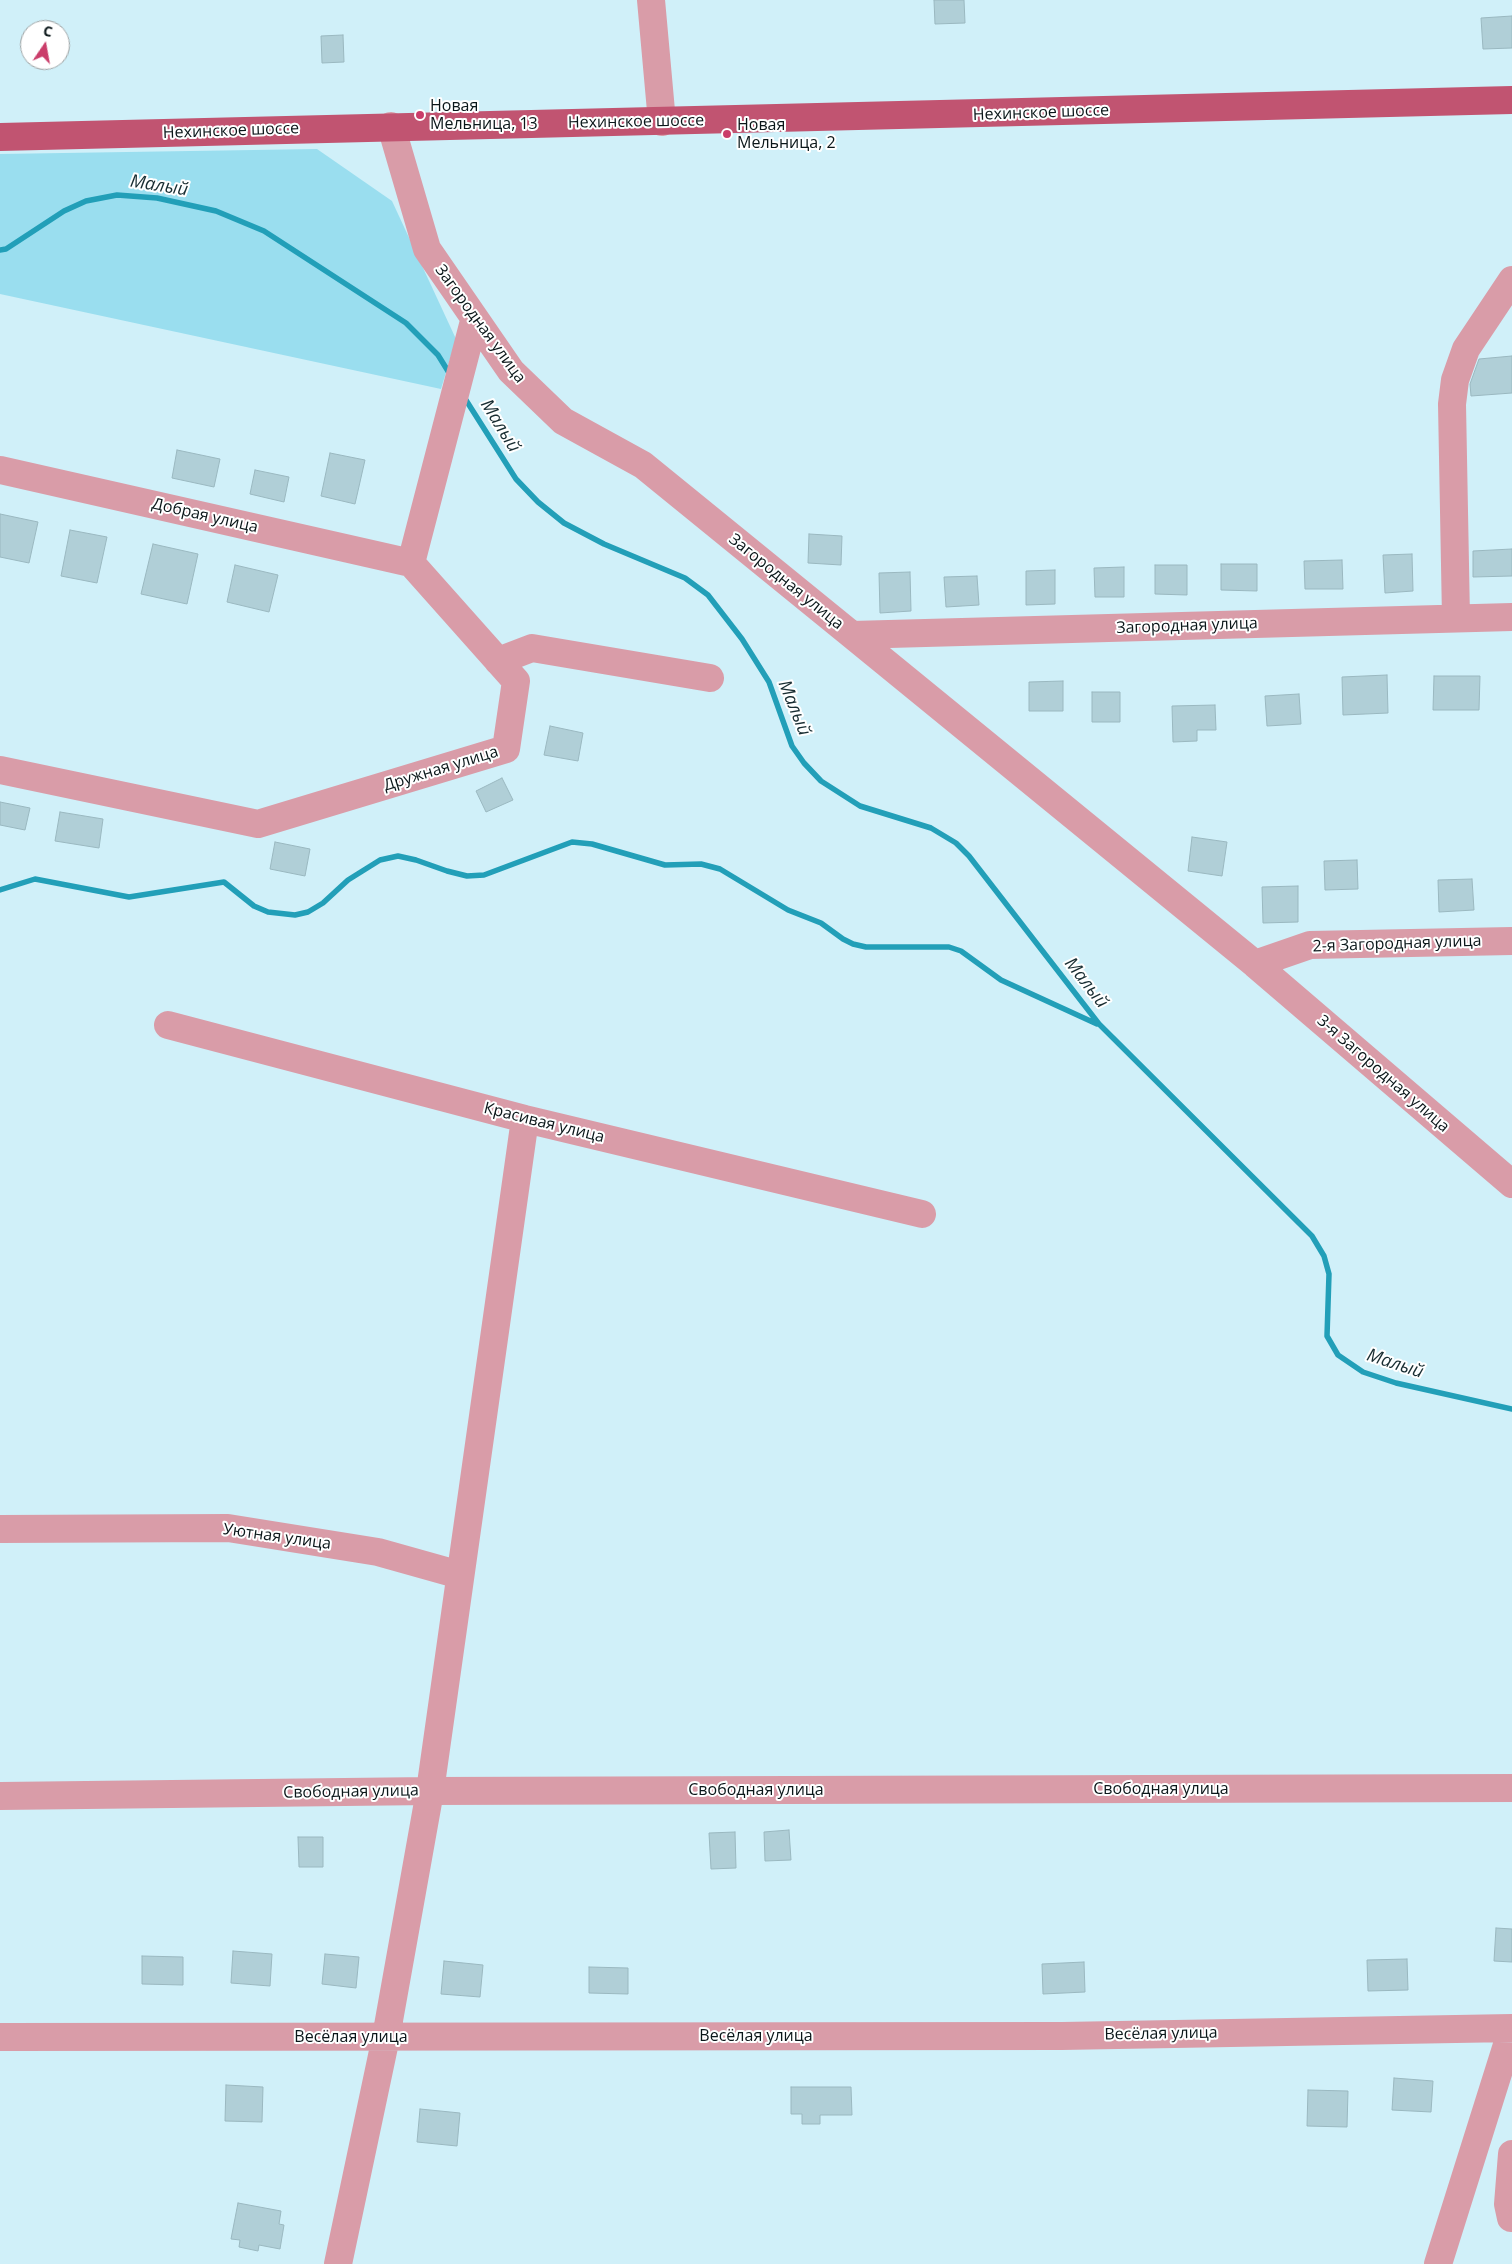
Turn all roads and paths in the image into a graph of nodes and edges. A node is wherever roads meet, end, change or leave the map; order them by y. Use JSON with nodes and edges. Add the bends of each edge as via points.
{"nodes":[{"id":1,"x":651,"y":0,"type":"edge"},
{"id":2,"x":1512,"y":100,"type":"edge"},
{"id":3,"x":662,"y":122,"type":"junction"},
{"id":4,"x":391,"y":126,"type":"junction"},
{"id":5,"x":0,"y":137,"type":"edge"},
{"id":6,"x":1512,"y":280,"type":"edge"},
{"id":7,"x":474,"y":321,"type":"junction"},
{"id":8,"x":0,"y":470,"type":"edge"},
{"id":9,"x":411,"y":563,"type":"junction"},
{"id":10,"x":1512,"y":617,"type":"edge"},
{"id":11,"x":1456,"y":618,"type":"junction"},
{"id":12,"x":852,"y":635,"type":"junction"},
{"id":13,"x":498,"y":661,"type":"junction"},
{"id":14,"x":710,"y":678,"type":"dead end"},
{"id":15,"x":0,"y":770,"type":"edge"},
{"id":16,"x":1512,"y":941,"type":"edge"},
{"id":17,"x":1255,"y":964,"type":"junction"},
{"id":18,"x":168,"y":1025,"type":"dead end"},
{"id":19,"x":524,"y":1119,"type":"junction"},
{"id":20,"x":1512,"y":1184,"type":"edge"},
{"id":21,"x":922,"y":1214,"type":"dead end"},
{"id":22,"x":0,"y":1529,"type":"edge"},
{"id":23,"x":460,"y":1576,"type":"junction"},
{"id":24,"x":1512,"y":1788,"type":"edge"},
{"id":25,"x":430,"y":1791,"type":"junction"},
{"id":26,"x":0,"y":1796,"type":"edge"},
{"id":27,"x":1512,"y":2029,"type":"edge"},
{"id":28,"x":386,"y":2037,"type":"junction"},
{"id":29,"x":0,"y":2038,"type":"edge"},
{"id":30,"x":1512,"y":2154,"type":"edge"},
{"id":31,"x":1511,"y":2218,"type":"dead end"},
{"id":32,"x":338,"y":2264,"type":"edge"},
{"id":33,"x":1438,"y":2264,"type":"edge"}],
"edges":[{"from":1,"to":3,"type":"street"},
{"from":2,"to":3,"type":"main road","name":"Нехинское шоссе"},
{"from":3,"to":4,"type":"main road","name":"Нехинское шоссе"},
{"from":4,"to":5,"type":"main road","name":"Нехинское шоссе"},
{"from":4,"to":7,"type":"street","name":"Загородная улица","via":[[427,250]]},
{"from":6,"to":11,"type":"street","via":[[1466,349],[1455,380],[1452,404]]},
{"from":7,"to":9,"type":"street"},
{"from":7,"to":12,"type":"street","name":"Загородная улица","via":[[511,371],[563,421],[644,465]]},
{"from":8,"to":9,"type":"street","name":"Добрая улица"},
{"from":9,"to":13,"type":"street","name":"Дружная улица"},
{"from":10,"to":11,"type":"street","name":"Загородная улица"},
{"from":11,"to":12,"type":"street","name":"Загородная улица"},
{"from":12,"to":17,"type":"street","name":"3-я Загородная улица"},
{"from":13,"to":14,"type":"street","via":[[532,648]]},
{"from":13,"to":15,"type":"street","name":"Дружная улица","via":[[516,681],[506,749],[258,824]]},
{"from":16,"to":17,"type":"street","name":"2-я Загородная улица","via":[[1310,945]]},
{"from":17,"to":20,"type":"street","name":"3-я Загородная улица"},
{"from":18,"to":19,"type":"street","name":"Красивая улица"},
{"from":19,"to":21,"type":"street","name":"Красивая улица"},
{"from":19,"to":23,"type":"street"},
{"from":22,"to":23,"type":"street","name":"Уютная улица","via":[[228,1528],[378,1552]]},
{"from":23,"to":25,"type":"street"},
{"from":24,"to":25,"type":"street","name":"Свободная улица"},
{"from":25,"to":26,"type":"street","name":"Свободная улица"},
{"from":25,"to":28,"type":"street"},
{"from":27,"to":28,"type":"street","name":"Весёлая улица","via":[[1062,2036]]},
{"from":27,"to":33,"type":"street"},
{"from":28,"to":29,"type":"street","name":"Весёлая улица"},
{"from":28,"to":32,"type":"street"},
{"from":30,"to":31,"type":"street","via":[[1508,2204]]}]}
